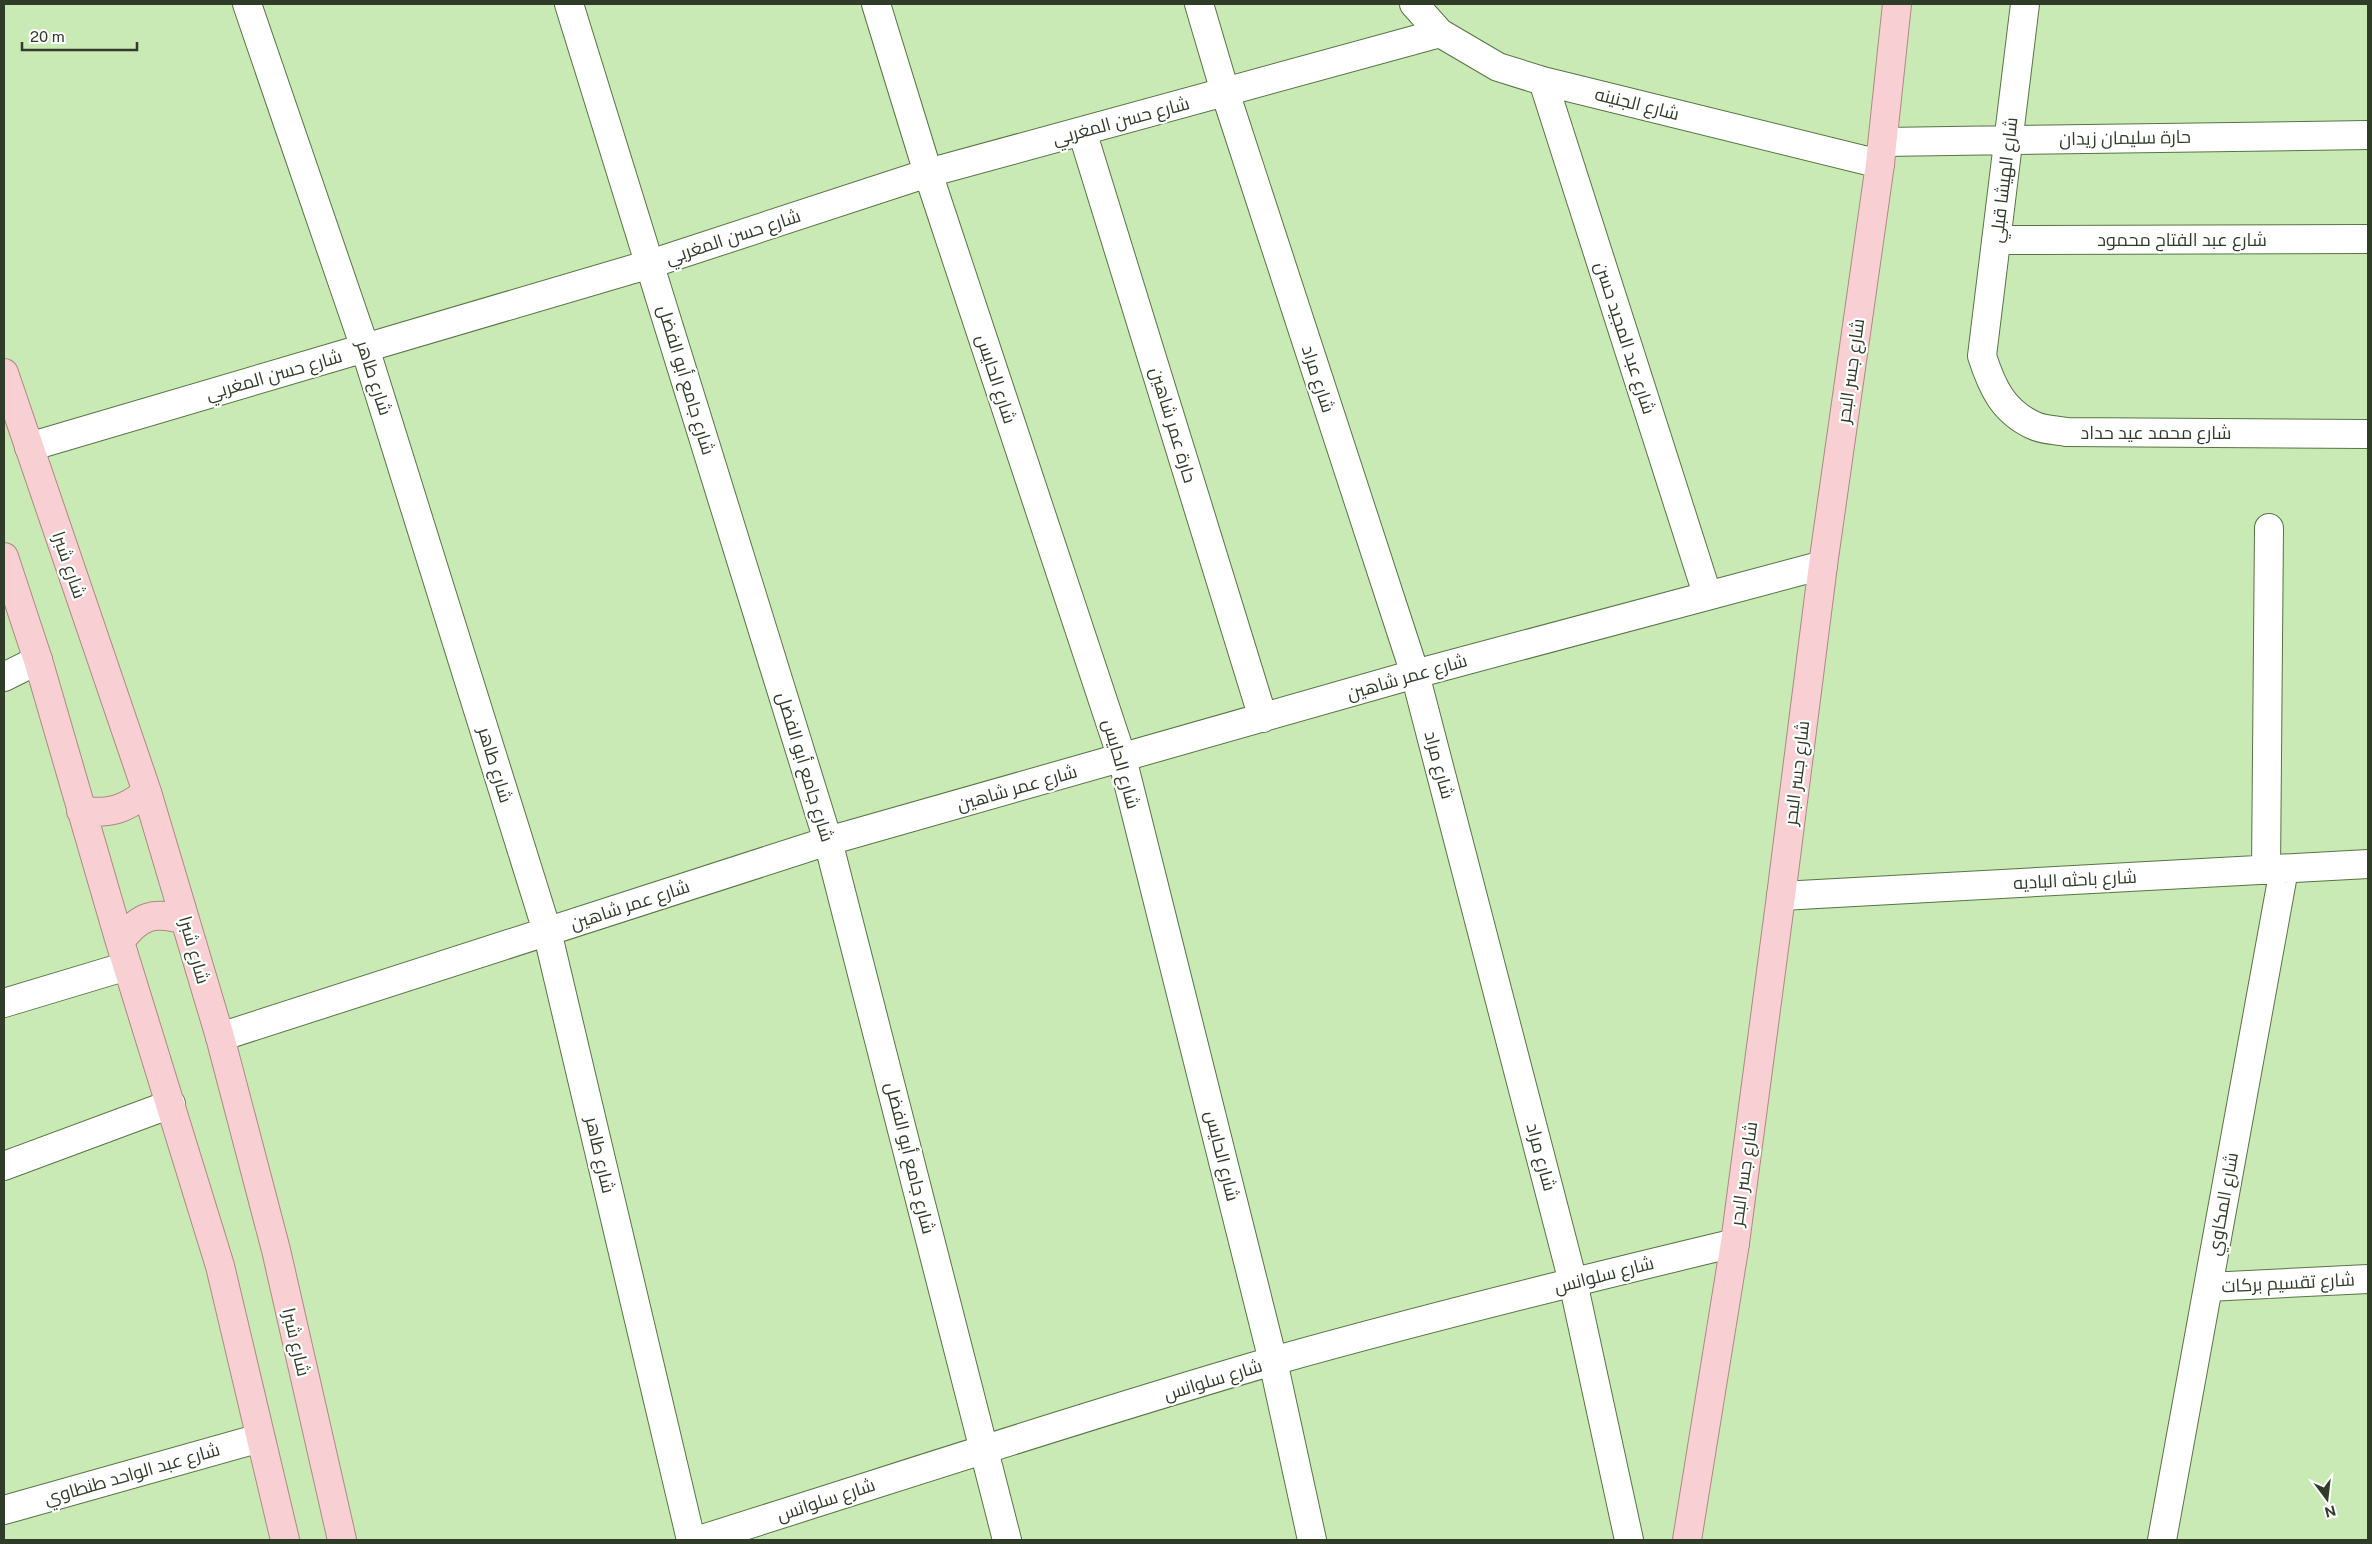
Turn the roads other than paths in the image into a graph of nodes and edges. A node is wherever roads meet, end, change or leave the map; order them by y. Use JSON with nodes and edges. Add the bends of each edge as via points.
{"nodes":[{"id":1,"x":247,"y":4,"type":"edge"},
{"id":2,"x":569,"y":4,"type":"edge"},
{"id":3,"x":876,"y":4,"type":"edge"},
{"id":4,"x":1199,"y":4,"type":"edge"},
{"id":5,"x":1414,"y":4,"type":"edge"},
{"id":6,"x":1897,"y":4,"type":"edge"},
{"id":7,"x":2025,"y":4,"type":"edge"},
{"id":8,"x":1440,"y":33,"type":"junction"},
{"id":9,"x":1543,"y":81,"type":"junction"},
{"id":10,"x":1225,"y":92,"type":"junction"},
{"id":11,"x":1082,"y":131,"type":"junction"},
{"id":12,"x":2368,"y":135,"type":"edge"},
{"id":13,"x":2008,"y":140,"type":"junction"},
{"id":14,"x":1881,"y":153,"type":"junction"},
{"id":15,"x":928,"y":173,"type":"junction"},
{"id":16,"x":2368,"y":239,"type":"edge"},
{"id":17,"x":1996,"y":240,"type":"junction"},
{"id":18,"x":650,"y":264,"type":"junction"},
{"id":19,"x":365,"y":348,"type":"junction"},
{"id":20,"x":1982,"y":356,"type":"joint"},
{"id":21,"x":4,"y":373,"type":"edge"},
{"id":22,"x":2368,"y":434,"type":"edge"},
{"id":23,"x":28,"y":447,"type":"junction"},
{"id":24,"x":2269,"y":528,"type":"dead end"},
{"id":25,"x":4,"y":557,"type":"edge"},
{"id":26,"x":1823,"y":564,"type":"junction"},
{"id":27,"x":1707,"y":594,"type":"junction"},
{"id":28,"x":38,"y":660,"type":"junction"},
{"id":29,"x":1415,"y":674,"type":"junction"},
{"id":30,"x":4,"y":677,"type":"edge"},
{"id":31,"x":1263,"y":718,"type":"junction"},
{"id":32,"x":1122,"y":758,"type":"junction"},
{"id":33,"x":147,"y":792,"type":"junction"},
{"id":34,"x":81,"y":811,"type":"junction"},
{"id":35,"x":828,"y":841,"type":"junction"},
{"id":36,"x":2368,"y":864,"type":"edge"},
{"id":37,"x":2275,"y":869,"type":"junction"},
{"id":38,"x":1782,"y":896,"type":"junction"},
{"id":39,"x":185,"y":920,"type":"junction"},
{"id":40,"x":548,"y":931,"type":"junction"},
{"id":41,"x":124,"y":954,"type":"junction"},
{"id":42,"x":4,"y":1003,"type":"edge"},
{"id":43,"x":220,"y":1037,"type":"junction"},
{"id":44,"x":171,"y":1104,"type":"junction"},
{"id":45,"x":4,"y":1166,"type":"edge"},
{"id":46,"x":1735,"y":1243,"type":"junction"},
{"id":47,"x":2368,"y":1279,"type":"edge"},
{"id":48,"x":1573,"y":1282,"type":"junction"},
{"id":49,"x":2208,"y":1286,"type":"junction"},
{"id":50,"x":1273,"y":1361,"type":"junction"},
{"id":51,"x":260,"y":1438,"type":"junction"},
{"id":52,"x":985,"y":1449,"type":"junction"},
{"id":53,"x":4,"y":1510,"type":"edge"},
{"id":54,"x":285,"y":1540,"type":"edge"},
{"id":55,"x":342,"y":1540,"type":"edge"},
{"id":56,"x":691,"y":1540,"type":"edge"},
{"id":57,"x":698,"y":1540,"type":"edge"},
{"id":58,"x":1007,"y":1540,"type":"edge"},
{"id":59,"x":1312,"y":1540,"type":"edge"},
{"id":60,"x":1629,"y":1540,"type":"edge"},
{"id":61,"x":1687,"y":1540,"type":"edge"},
{"id":62,"x":2162,"y":1540,"type":"edge"}],
"edges":[{"from":1,"to":19,"type":"street","name":"شارع طاهر"},
{"from":2,"to":18,"type":"street","name":"شارع جامع أبو الفضل"},
{"from":3,"to":15,"type":"street","name":"شارع الحايس"},
{"from":4,"to":10,"type":"street","name":"شارع مراد"},
{"from":5,"to":8,"type":"street","name":"شارع الجنينه"},
{"from":6,"to":14,"type":"main road","name":"شارع جسر البحر"},
{"from":7,"to":13,"type":"street","name":"شارع الهيشا قبلي"},
{"from":8,"to":9,"type":"street","name":"شارع الجنينه","via":[[1498,68]]},
{"from":8,"to":10,"type":"street","name":"شارع حسن المغربي"},
{"from":9,"to":14,"type":"street","name":"شارع الجنينه"},
{"from":9,"to":27,"type":"street","name":"شارع عبد المجيد حسن"},
{"from":10,"to":11,"type":"street","name":"شارع حسن المغربي"},
{"from":10,"to":29,"type":"street","name":"شارع مراد"},
{"from":11,"to":15,"type":"street","name":"شارع حسن المغربي"},
{"from":11,"to":31,"type":"street","name":"حارة عمر شاهين"},
{"from":12,"to":13,"type":"street","name":"حارة سليمان زيدان"},
{"from":13,"to":14,"type":"street","name":"حارة سليمان زيدان"},
{"from":13,"to":17,"type":"street","name":"شارع الهيشا قبلي"},
{"from":14,"to":26,"type":"main road","name":"شارع جسر البحر"},
{"from":15,"to":18,"type":"street","name":"شارع حسن المغربي"},
{"from":15,"to":32,"type":"street","name":"شارع الحايس"},
{"from":16,"to":17,"type":"street","name":"شارع عبد الفتاح محمود"},
{"from":17,"to":20,"type":"street","name":"شارع الهيشا قبلي"},
{"from":18,"to":19,"type":"street","name":"شارع حسن المغربي"},
{"from":18,"to":35,"type":"street","name":"شارع جامع أبو الفضل"},
{"from":19,"to":23,"type":"street","name":"شارع حسن المغربي"},
{"from":19,"to":40,"type":"street","name":"شارع طاهر"},
{"from":20,"to":22,"type":"street","name":"شارع محمد عيد حداد","via":[[1991,386],[2010,410],[2035,426],[2066,432]]},
{"from":21,"to":23,"type":"main road","name":"شارع شبرا"},
{"from":23,"to":33,"type":"main road","name":"شارع شبرا"},
{"from":24,"to":37,"type":"street","name":"شارع المكاوي"},
{"from":25,"to":28,"type":"main road"},
{"from":26,"to":27,"type":"street","name":"شارع عمر شاهين"},
{"from":26,"to":38,"type":"main road","name":"شارع جسر البحر"},
{"from":27,"to":29,"type":"street","name":"شارع عمر شاهين"},
{"from":28,"to":30,"type":"street"},
{"from":28,"to":34,"type":"main road"},
{"from":29,"to":31,"type":"street","name":"شارع عمر شاهين"},
{"from":29,"to":48,"type":"street","name":"شارع مراد"},
{"from":31,"to":32,"type":"street","name":"شارع عمر شاهين"},
{"from":32,"to":35,"type":"street","name":"شارع عمر شاهين"},
{"from":32,"to":50,"type":"street","name":"شارع الحايس"},
{"from":33,"to":34,"type":"main road","via":[[117,811]]},
{"from":33,"to":39,"type":"main road","name":"شارع شبرا"},
{"from":34,"to":41,"type":"main road"},
{"from":35,"to":40,"type":"street","name":"شارع عمر شاهين"},
{"from":35,"to":52,"type":"street","name":"شارع جامع أبو الفضل"},
{"from":36,"to":37,"type":"street","name":"شارع باحثه الباديه"},
{"from":37,"to":38,"type":"street","name":"شارع باحثه الباديه"},
{"from":37,"to":49,"type":"street","name":"شارع المكاوي"},
{"from":38,"to":46,"type":"main road","name":"شارع جسر البحر"},
{"from":39,"to":41,"type":"main road","via":[[167,915],[148,917],[131,926]]},
{"from":39,"to":43,"type":"main road","name":"شارع شبرا"},
{"from":40,"to":43,"type":"street","name":"شارع عمر شاهين"},
{"from":40,"to":56,"type":"street","name":"شارع طاهر"},
{"from":41,"to":42,"type":"street"},
{"from":41,"to":44,"type":"main road"},
{"from":43,"to":55,"type":"main road","name":"شارع شبرا","via":[[276,1250]]},
{"from":44,"to":45,"type":"street"},
{"from":44,"to":51,"type":"main road","via":[[220,1266]]},
{"from":46,"to":48,"type":"street","name":"شارع سلوانس"},
{"from":46,"to":61,"type":"main road","name":"شارع جسر البحر"},
{"from":47,"to":49,"type":"street","name":"شارع تقسيم بركات"},
{"from":48,"to":50,"type":"street","name":"شارع سلوانس"},
{"from":48,"to":60,"type":"street","name":"شارع مراد"},
{"from":49,"to":62,"type":"street","name":"شارع المكاوي"},
{"from":50,"to":52,"type":"street","name":"شارع سلوانس"},
{"from":50,"to":59,"type":"street","name":"شارع الحايس"},
{"from":51,"to":53,"type":"street","name":"شارع عبد الواحد طنطاوي"},
{"from":51,"to":54,"type":"main road"},
{"from":52,"to":57,"type":"street","name":"شارع سلوانس"},
{"from":52,"to":58,"type":"street","name":"شارع جامع أبو الفضل"}]}
